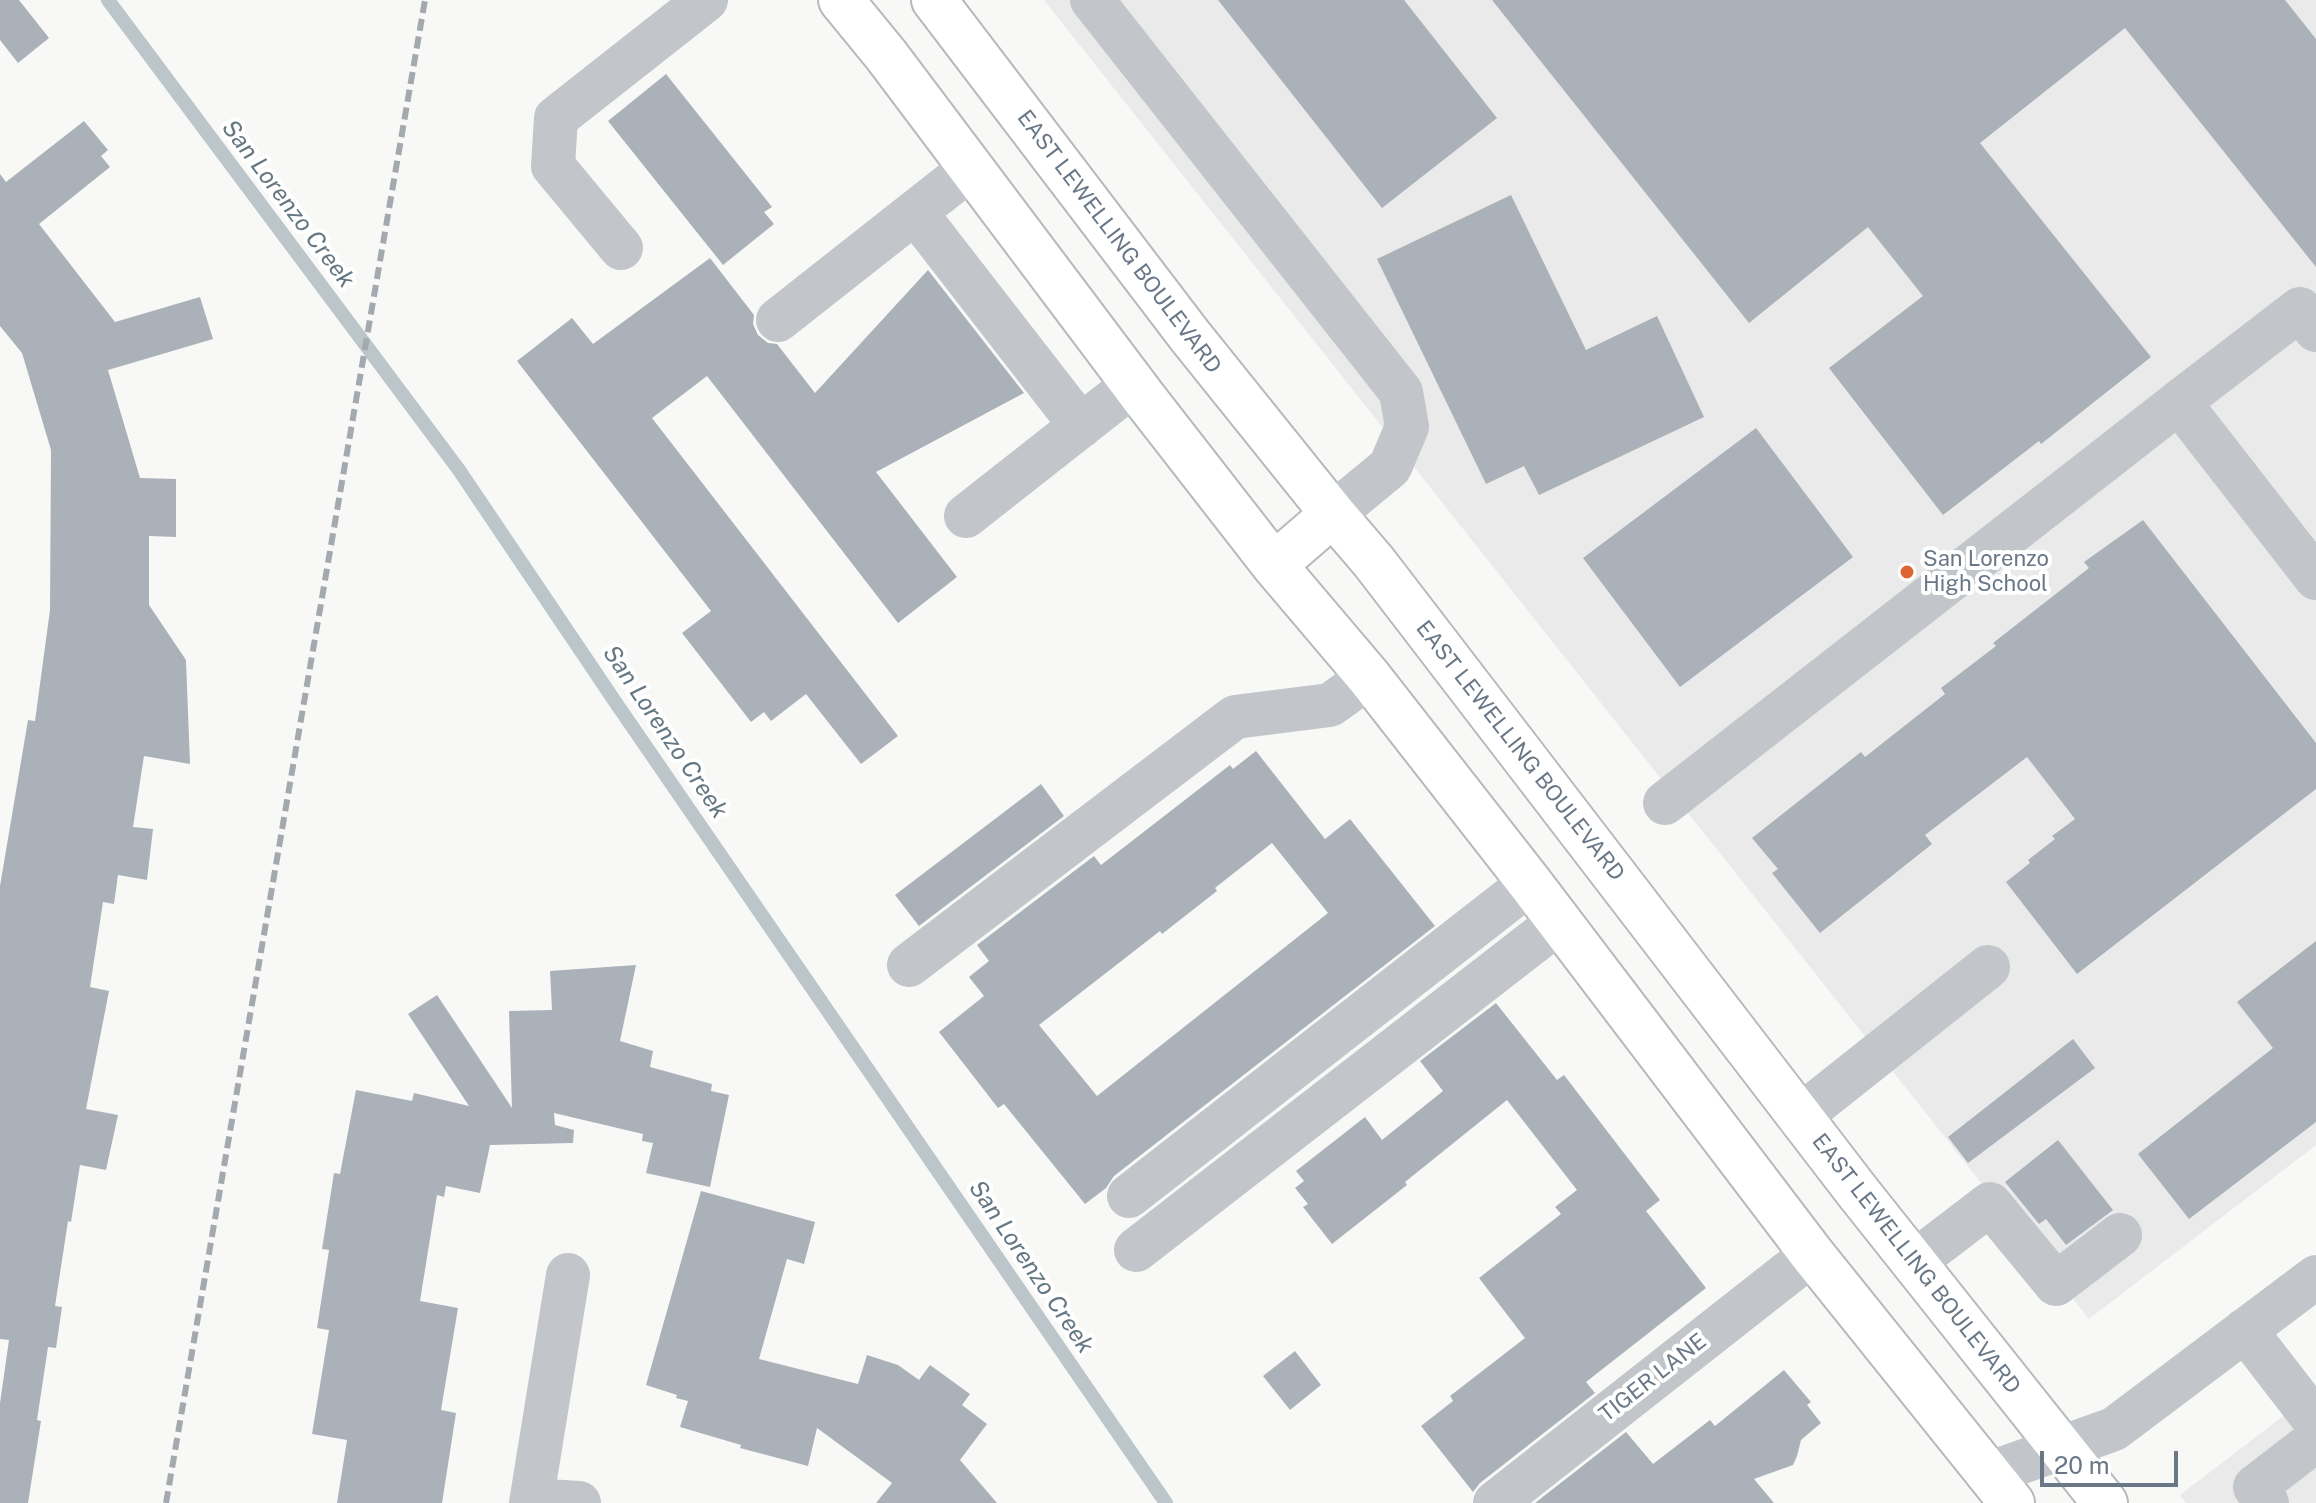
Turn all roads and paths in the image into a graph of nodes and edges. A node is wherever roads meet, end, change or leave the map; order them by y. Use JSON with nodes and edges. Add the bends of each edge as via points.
{"nodes":[{"id":1,"x":706,"y":0,"type":"edge"},
{"id":2,"x":841,"y":0,"type":"edge"},
{"id":3,"x":934,"y":0,"type":"edge"},
{"id":4,"x":1092,"y":0,"type":"edge"},
{"id":5,"x":971,"y":168,"type":"junction"},
{"id":6,"x":915,"y":212,"type":"junction"},
{"id":7,"x":621,"y":248,"type":"dead end"},
{"id":8,"x":778,"y":320,"type":"dead end"},
{"id":9,"x":2316,"y":330,"type":"edge"},
{"id":10,"x":1134,"y":384,"type":"junction"},
{"id":11,"x":2179,"y":402,"type":"junction"},
{"id":12,"x":1081,"y":426,"type":"junction"},
{"id":13,"x":1333,"y":514,"type":"junction"},
{"id":14,"x":966,"y":516,"type":"dead end"},
{"id":15,"x":1274,"y":565,"type":"junction"},
{"id":16,"x":2316,"y":578,"type":"edge"},
{"id":17,"x":1369,"y":677,"type":"junction"},
{"id":18,"x":1665,"y":803,"type":"dead end"},
{"id":19,"x":1530,"y":883,"type":"junction"},
{"id":20,"x":1559,"y":922,"type":"junction"},
{"id":21,"x":909,"y":965,"type":"dead end"},
{"id":22,"x":1988,"y":967,"type":"dead end"},
{"id":23,"x":1799,"y":1117,"type":"junction"},
{"id":24,"x":1129,"y":1196,"type":"dead end"},
{"id":25,"x":2120,"y":1235,"type":"dead end"},
{"id":26,"x":1136,"y":1250,"type":"dead end"},
{"id":27,"x":1812,"y":1254,"type":"junction"},
{"id":28,"x":1914,"y":1262,"type":"junction"},
{"id":29,"x":568,"y":1275,"type":"dead end"},
{"id":30,"x":2316,"y":1277,"type":"edge"},
{"id":31,"x":2245,"y":1330,"type":"junction"},
{"id":32,"x":2316,"y":1422,"type":"edge"},
{"id":33,"x":2316,"y":1440,"type":"edge"},
{"id":34,"x":2062,"y":1448,"type":"junction"},
{"id":35,"x":2000,"y":1488,"type":"edge"},
{"id":36,"x":532,"y":1502,"type":"edge"},
{"id":37,"x":579,"y":1503,"type":"edge"},
{"id":38,"x":1495,"y":1503,"type":"edge"},
{"id":39,"x":2105,"y":1503,"type":"edge"},
{"id":40,"x":2267,"y":1503,"type":"edge"}],
"edges":[{"from":1,"to":7,"type":"street","via":[[556,118],[553,166]]},
{"from":2,"to":5,"type":"main road"},
{"from":3,"to":13,"type":"main road","name":"EAST LEWELLING BOULEVARD"},
{"from":4,"to":13,"type":"street","via":[[1401,392],[1407,427],[1390,467]]},
{"from":5,"to":6,"type":"street"},
{"from":5,"to":10,"type":"main road"},
{"from":6,"to":8,"type":"street"},
{"from":6,"to":12,"type":"street"},
{"from":9,"to":11,"type":"street","via":[[2300,309]]},
{"from":10,"to":12,"type":"street"},
{"from":10,"to":15,"type":"main road"},
{"from":11,"to":16,"type":"street"},
{"from":11,"to":18,"type":"street"},
{"from":12,"to":14,"type":"street"},
{"from":13,"to":15,"type":"main road"},
{"from":13,"to":23,"type":"main road","name":"EAST LEWELLING BOULEVARD"},
{"from":15,"to":17,"type":"main road"},
{"from":17,"to":19,"type":"main road"},
{"from":17,"to":21,"type":"street","via":[[1330,705],[1235,717]]},
{"from":19,"to":20,"type":"main road"},
{"from":19,"to":24,"type":"street"},
{"from":20,"to":26,"type":"street"},
{"from":20,"to":27,"type":"main road"},
{"from":22,"to":23,"type":"street"},
{"from":23,"to":28,"type":"main road","name":"EAST LEWELLING BOULEVARD"},
{"from":25,"to":28,"type":"street","via":[[2056,1284],[1990,1204]]},
{"from":27,"to":35,"type":"main road"},
{"from":27,"to":38,"type":"street","name":"TIGER LANE"},
{"from":28,"to":34,"type":"main road","name":"EAST LEWELLING BOULEVARD"},
{"from":29,"to":36,"type":"street"},
{"from":30,"to":31,"type":"street"},
{"from":31,"to":32,"type":"street"},
{"from":31,"to":34,"type":"street","via":[[2114,1429]]},
{"from":33,"to":40,"type":"street","via":[[2255,1487]]},
{"from":34,"to":35,"type":"street"},
{"from":34,"to":39,"type":"main road","name":"EAST LEWELLING BOULEVARD"},
{"from":36,"to":37,"type":"street"}]}
